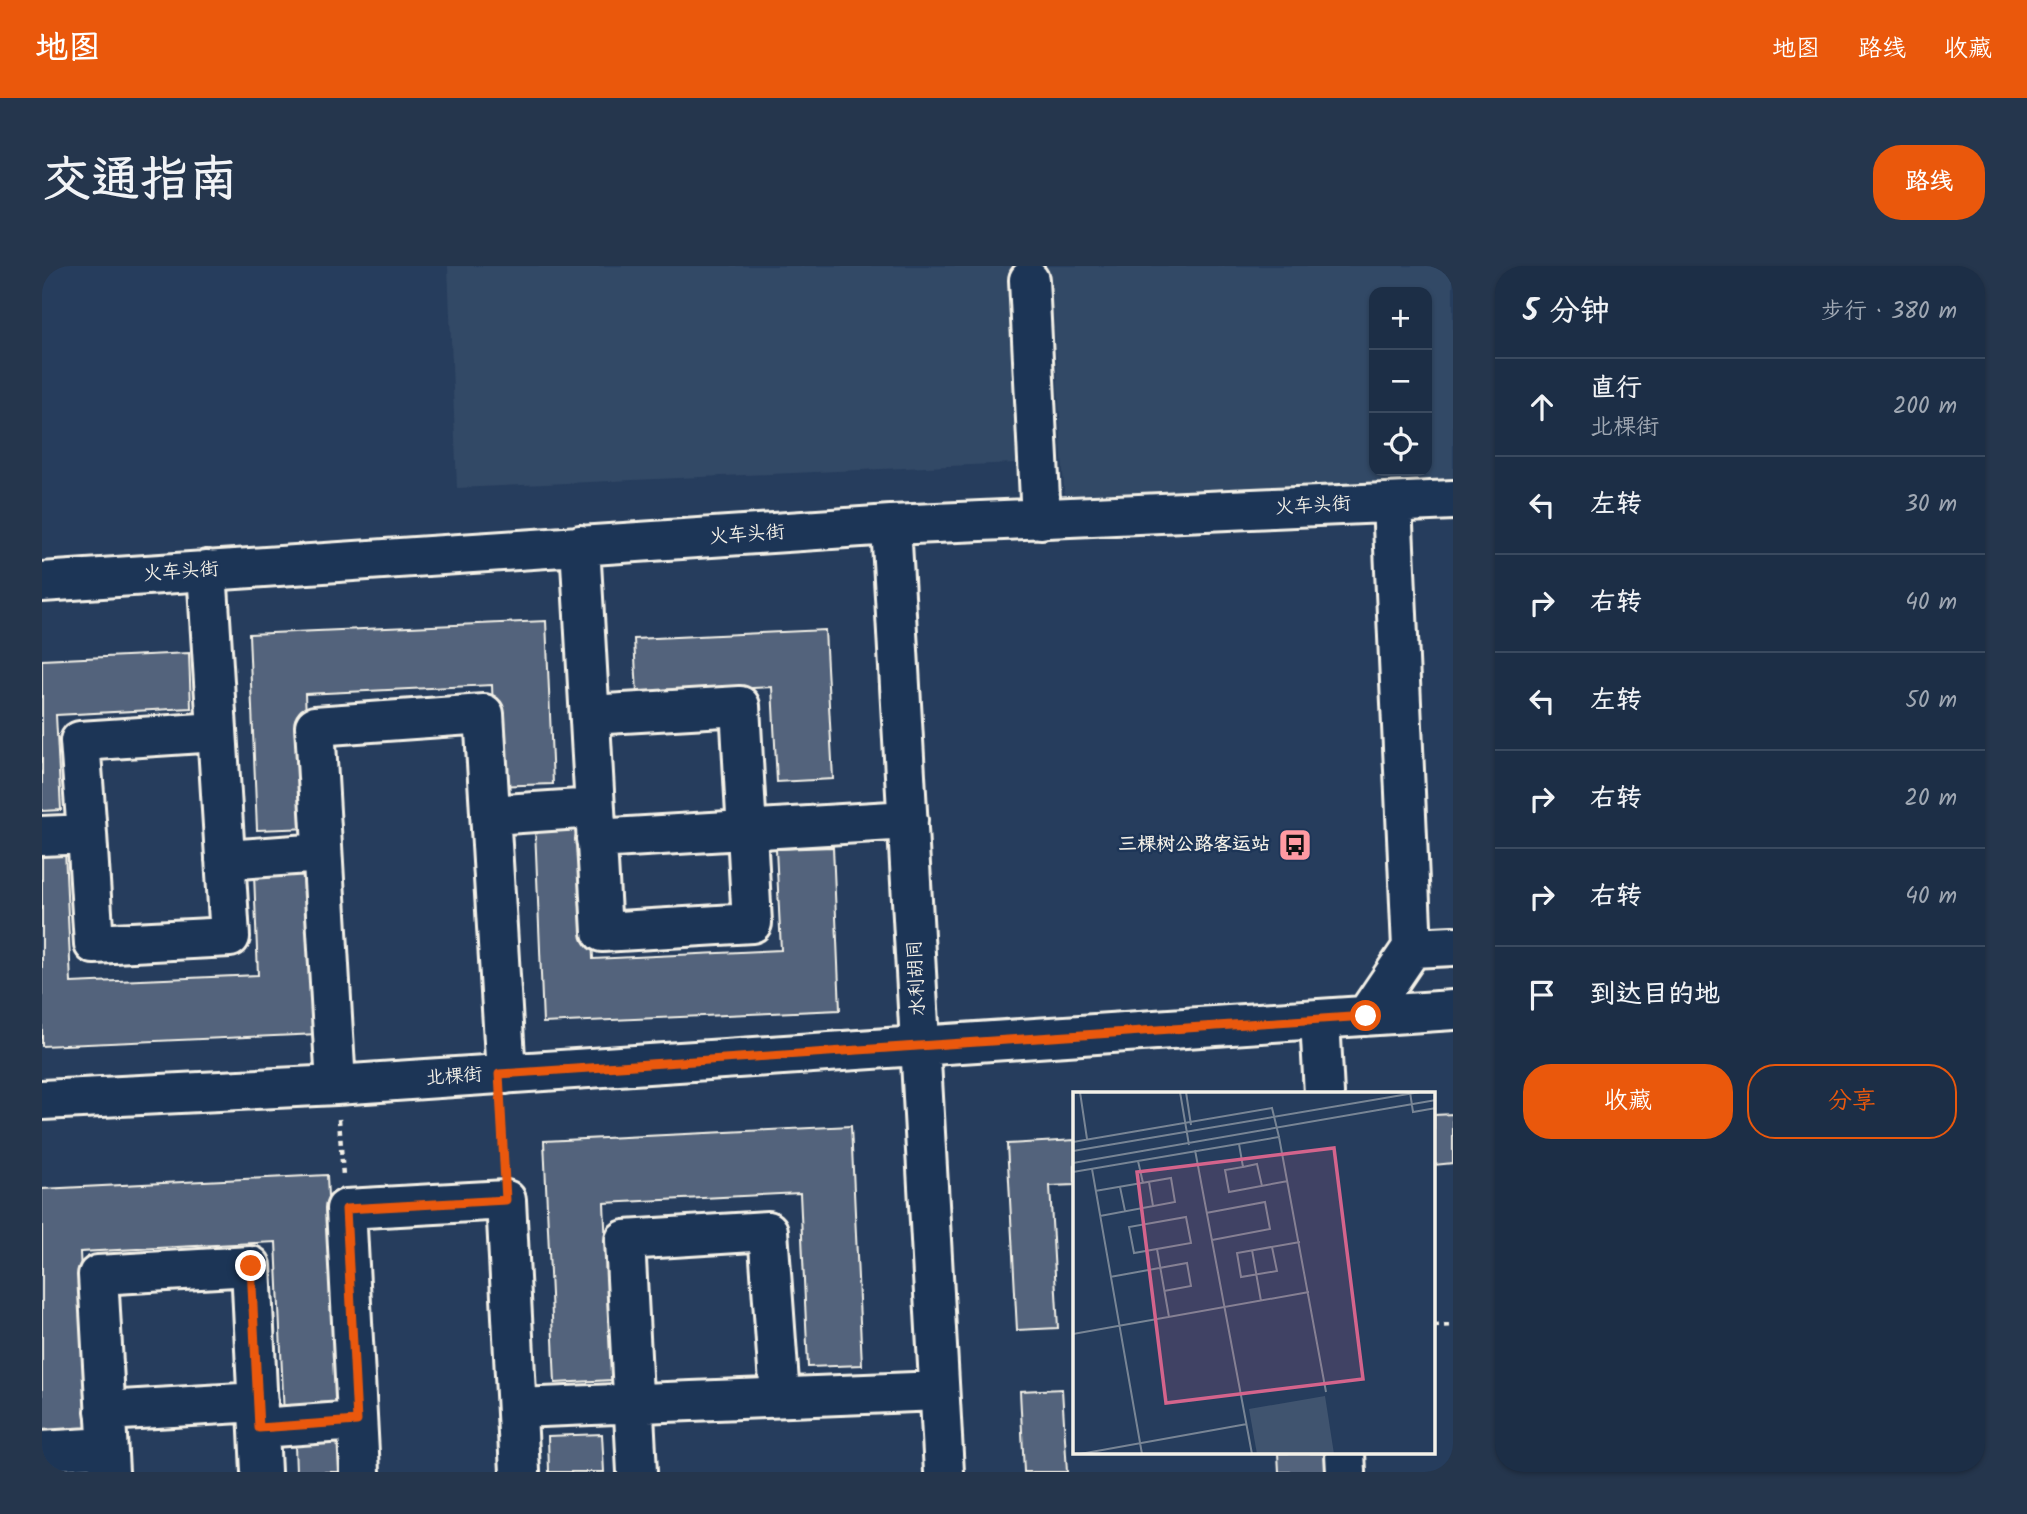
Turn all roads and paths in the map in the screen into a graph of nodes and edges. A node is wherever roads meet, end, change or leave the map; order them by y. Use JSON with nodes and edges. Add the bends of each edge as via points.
{"nodes":[{"id":1,"x":1029,"y":280,"type":"dead end"},
{"id":2,"x":1453,"y":500,"type":"edge"},
{"id":3,"x":1392,"y":503,"type":"junction"},
{"id":4,"x":1041,"y":519,"type":"junction"},
{"id":5,"x":891,"y":525,"type":"junction"},
{"id":6,"x":580,"y":545,"type":"junction"},
{"id":7,"x":207,"y":569,"type":"junction"},
{"id":8,"x":42,"y":582,"type":"edge"},
{"id":9,"x":590,"y":715,"type":"junction"},
{"id":10,"x":217,"y":732,"type":"junction"},
{"id":11,"x":490,"y":815,"type":"junction"},
{"id":12,"x":908,"y":820,"type":"junction"},
{"id":13,"x":596,"y":823,"type":"junction"},
{"id":14,"x":747,"y":831,"type":"junction"},
{"id":15,"x":87,"y":834,"type":"junction"},
{"id":16,"x":42,"y":836,"type":"edge"},
{"id":17,"x":322,"y":853,"type":"junction"},
{"id":18,"x":225,"y":860,"type":"junction"},
{"id":19,"x":1453,"y":946,"type":"edge"},
{"id":20,"x":1412,"y":948,"type":"junction"},
{"id":21,"x":1453,"y":1010,"type":"edge"},
{"id":22,"x":1366,"y":1016,"type":"junction"},
{"id":23,"x":1320,"y":1019,"type":"junction"},
{"id":24,"x":921,"y":1046,"type":"junction"},
{"id":25,"x":503,"y":1074,"type":"junction"},
{"id":26,"x":336,"y":1085,"type":"junction"},
{"id":27,"x":1324,"y":1092,"type":"edge"},
{"id":28,"x":42,"y":1100,"type":"edge"},
{"id":29,"x":506,"y":1200,"type":"junction"},
{"id":30,"x":346,"y":1209,"type":"junction"},
{"id":31,"x":939,"y":1391,"type":"junction"},
{"id":32,"x":780,"y":1397,"type":"junction"},
{"id":33,"x":634,"y":1402,"type":"junction"},
{"id":34,"x":517,"y":1408,"type":"junction"},
{"id":35,"x":258,"y":1415,"type":"junction"},
{"id":36,"x":357,"y":1421,"type":"junction"},
{"id":37,"x":107,"y":1443,"type":"edge"},
{"id":38,"x":42,"y":1451,"type":"edge"},
{"id":39,"x":1345,"y":1454,"type":"edge"},
{"id":40,"x":261,"y":1472,"type":"edge"},
{"id":41,"x":360,"y":1472,"type":"edge"},
{"id":42,"x":520,"y":1472,"type":"edge"},
{"id":43,"x":637,"y":1472,"type":"edge"},
{"id":44,"x":944,"y":1472,"type":"edge"},
{"id":45,"x":1346,"y":1472,"type":"edge"}],
"edges":[{"from":1,"to":4,"type":"street"},
{"from":2,"to":3,"type":"street","name":"火车头街"},
{"from":3,"to":4,"type":"street","name":"火车头街"},
{"from":3,"to":20,"type":"street"},
{"from":4,"to":5,"type":"street","name":"火车头街"},
{"from":5,"to":6,"type":"street","name":"火车头街"},
{"from":5,"to":12,"type":"street","name":"水利胡同"},
{"from":6,"to":7,"type":"street","name":"火车头街"},
{"from":6,"to":9,"type":"street"},
{"from":7,"to":8,"type":"street","name":"火车头街"},
{"from":7,"to":10,"type":"street"},
{"from":9,"to":13,"type":"street"},
{"from":9,"to":14,"type":"street","via":[[740,706]]},
{"from":10,"to":15,"type":"street","via":[[80,741]]},
{"from":10,"to":18,"type":"street"},
{"from":11,"to":13,"type":"street"},
{"from":11,"to":17,"type":"street","via":[[484,714],[315,726]]},
{"from":11,"to":25,"type":"street"},
{"from":12,"to":14,"type":"street"},
{"from":12,"to":24,"type":"street","name":"水利胡同"},
{"from":13,"to":14,"type":"street"},
{"from":13,"to":14,"type":"street","via":[[602,932],[752,923]]},
{"from":15,"to":16,"type":"street"},
{"from":15,"to":18,"type":"street","via":[[94,944],[230,937]]},
{"from":17,"to":18,"type":"street"},
{"from":17,"to":26,"type":"street"},
{"from":19,"to":20,"type":"street"},
{"from":20,"to":22,"type":"street"},
{"from":21,"to":22,"type":"street","name":"北棵街"},
{"from":22,"to":23,"type":"street","name":"北棵街"},
{"from":23,"to":24,"type":"street","name":"北棵街"},
{"from":23,"to":27,"type":"street"},
{"from":24,"to":25,"type":"street","name":"北棵街"},
{"from":24,"to":31,"type":"street","name":"水利胡同"},
{"from":25,"to":26,"type":"street","name":"北棵街"},
{"from":25,"to":29,"type":"path"},
{"from":26,"to":28,"type":"street","name":"北棵街"},
{"from":26,"to":30,"type":"path"},
{"from":29,"to":30,"type":"street"},
{"from":29,"to":34,"type":"street"},
{"from":30,"to":36,"type":"street"},
{"from":31,"to":32,"type":"street"},
{"from":31,"to":44,"type":"street","name":"水利胡同"},
{"from":32,"to":33,"type":"street"},
{"from":32,"to":33,"type":"street","via":[[768,1231],[625,1240]]},
{"from":33,"to":34,"type":"street"},
{"from":33,"to":43,"type":"street"},
{"from":34,"to":42,"type":"street"},
{"from":35,"to":36,"type":"street"},
{"from":35,"to":37,"type":"street"},
{"from":35,"to":37,"type":"street","via":[[251,1266],[98,1275]]},
{"from":35,"to":40,"type":"street"},
{"from":36,"to":41,"type":"street"},
{"from":37,"to":38,"type":"street"},
{"from":39,"to":45,"type":"street"}]}
